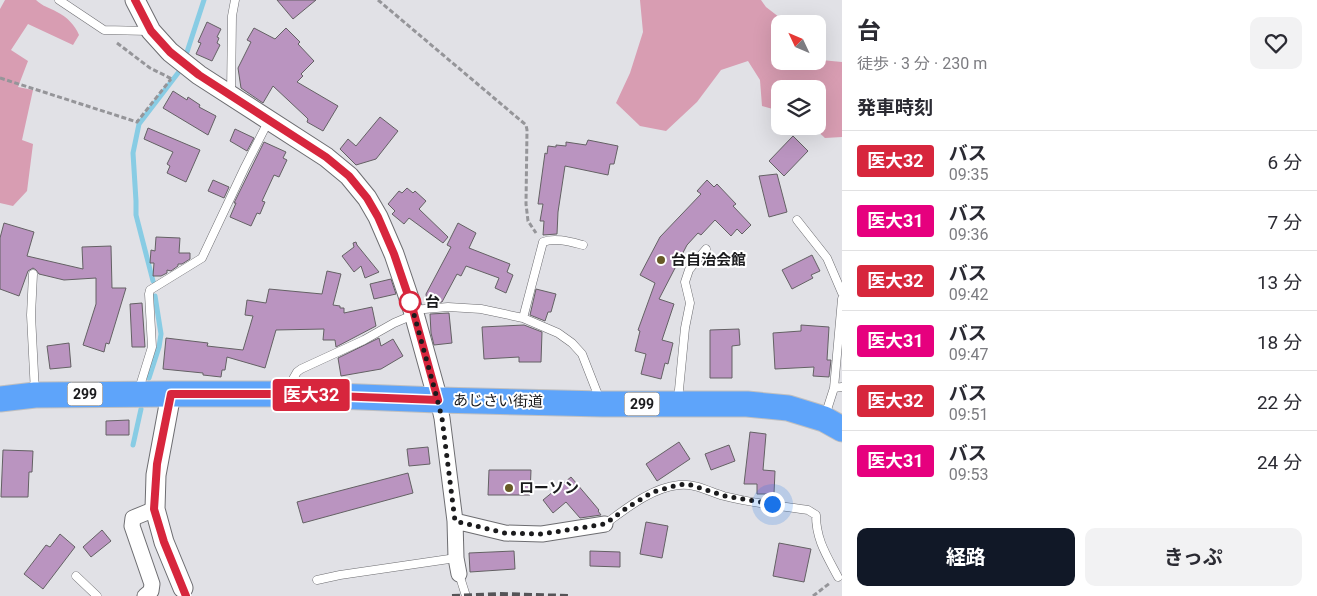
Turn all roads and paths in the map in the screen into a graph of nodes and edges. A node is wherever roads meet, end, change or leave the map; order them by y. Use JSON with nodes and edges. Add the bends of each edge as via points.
{"nodes":[{"id":1,"x":59,"y":0,"type":"edge"},
{"id":2,"x":135,"y":0,"type":"edge"},
{"id":3,"x":235,"y":0,"type":"edge"},
{"id":4,"x":378,"y":0,"type":"edge"},
{"id":5,"x":104,"y":30,"type":"junction"},
{"id":6,"x":151,"y":31,"type":"junction"},
{"id":7,"x":0,"y":78,"type":"edge"},
{"id":8,"x":231,"y":96,"type":"junction"},
{"id":9,"x":269,"y":120,"type":"junction"},
{"id":10,"x":797,"y":220,"type":"dead end"},
{"id":11,"x":543,"y":242,"type":"junction"},
{"id":12,"x":582,"y":245,"type":"dead end"},
{"id":13,"x":706,"y":249,"type":"dead end"},
{"id":14,"x":33,"y":274,"type":"dead end"},
{"id":15,"x":842,"y":293,"type":"edge"},
{"id":16,"x":842,"y":299,"type":"edge"},
{"id":17,"x":413,"y":313,"type":"junction"},
{"id":18,"x":523,"y":318,"type":"junction"},
{"id":19,"x":838,"y":387,"type":"edge"},
{"id":20,"x":138,"y":394,"type":"junction"},
{"id":21,"x":171,"y":394,"type":"junction"},
{"id":22,"x":284,"y":394,"type":"junction"},
{"id":23,"x":35,"y":395,"type":"junction"},
{"id":24,"x":0,"y":399,"type":"edge"},
{"id":25,"x":438,"y":400,"type":"junction"},
{"id":26,"x":602,"y":404,"type":"junction"},
{"id":27,"x":678,"y":404,"type":"junction"},
{"id":28,"x":833,"y":424,"type":"edge"},
{"id":29,"x":154,"y":509,"type":"junction"},
{"id":30,"x":455,"y":521,"type":"junction"},
{"id":31,"x":605,"y":524,"type":"joint"},
{"id":32,"x":456,"y":558,"type":"junction"},
{"id":33,"x":459,"y":574,"type":"joint"},
{"id":34,"x":76,"y":576,"type":"dead end"},
{"id":35,"x":838,"y":577,"type":"joint"},
{"id":36,"x":317,"y":580,"type":"dead end"},
{"id":37,"x":183,"y":588,"type":"dead end"},
{"id":38,"x":97,"y":596,"type":"edge"},
{"id":39,"x":145,"y":596,"type":"edge"},
{"id":40,"x":466,"y":596,"type":"edge"},
{"id":41,"x":813,"y":596,"type":"edge"}],
"edges":[{"from":1,"to":5,"type":"lane"},
{"from":2,"to":6,"type":"street"},
{"from":3,"to":8,"type":"lane"},
{"from":4,"to":11,"type":"path","via":[[526,126],[528,220]]},
{"from":5,"to":6,"type":"lane"},
{"from":5,"to":7,"type":"path","via":[[150,68],[172,79],[137,122]]},
{"from":6,"to":8,"type":"street","via":[[186,66]]},
{"from":8,"to":9,"type":"street"},
{"from":9,"to":17,"type":"street","via":[[326,157],[349,176],[367,198],[394,254]]},
{"from":9,"to":20,"type":"lane","via":[[202,258],[150,290],[152,348]]},
{"from":10,"to":15,"type":"lane","via":[[827,258]]},
{"from":11,"to":12,"type":"lane"},
{"from":11,"to":18,"type":"lane"},
{"from":13,"to":27,"type":"lane","via":[[689,270],[685,282],[690,303],[684,328]]},
{"from":14,"to":23,"type":"lane","via":[[31,315]]},
{"from":16,"to":19,"type":"lane"},
{"from":17,"to":18,"type":"lane","via":[[434,308],[456,308]]},
{"from":17,"to":22,"type":"lane","via":[[301,369]]},
{"from":17,"to":25,"type":"street"},
{"from":18,"to":26,"type":"lane","via":[[572,342],[582,354]]},
{"from":19,"to":28,"type":"lane"},
{"from":20,"to":21,"type":"highway","name":"あじさい街道","number":"299"},
{"from":20,"to":23,"type":"highway","name":"あじさい街道","number":"299"},
{"from":21,"to":22,"type":"highway","name":"あじさい街道","number":"299"},
{"from":21,"to":29,"type":"street","via":[[157,468]]},
{"from":22,"to":25,"type":"highway","name":"あじさい街道","number":"299"},
{"from":23,"to":24,"type":"highway","name":"あじさい街道","number":"299"},
{"from":25,"to":26,"type":"highway","name":"あじさい街道","number":"299"},
{"from":25,"to":30,"type":"street"},
{"from":26,"to":27,"type":"highway","name":"あじさい街道","number":"299"},
{"from":27,"to":28,"type":"highway","name":"あじさい街道","number":"299","via":[[788,408]]},
{"from":29,"to":37,"type":"street"},
{"from":29,"to":39,"type":"street","via":[[133,518],[132,526],[152,584],[151,591]]},
{"from":30,"to":31,"type":"street","via":[[505,533],[542,534]]},
{"from":30,"to":32,"type":"street"},
{"from":31,"to":35,"type":"lane","via":[[653,492],[688,484],[725,496],[808,510],[816,515],[820,542]]},
{"from":32,"to":33,"type":"street"},
{"from":32,"to":36,"type":"lane"},
{"from":33,"to":40,"type":"lane"},
{"from":34,"to":38,"type":"lane"},
{"from":35,"to":41,"type":"path"}]}
